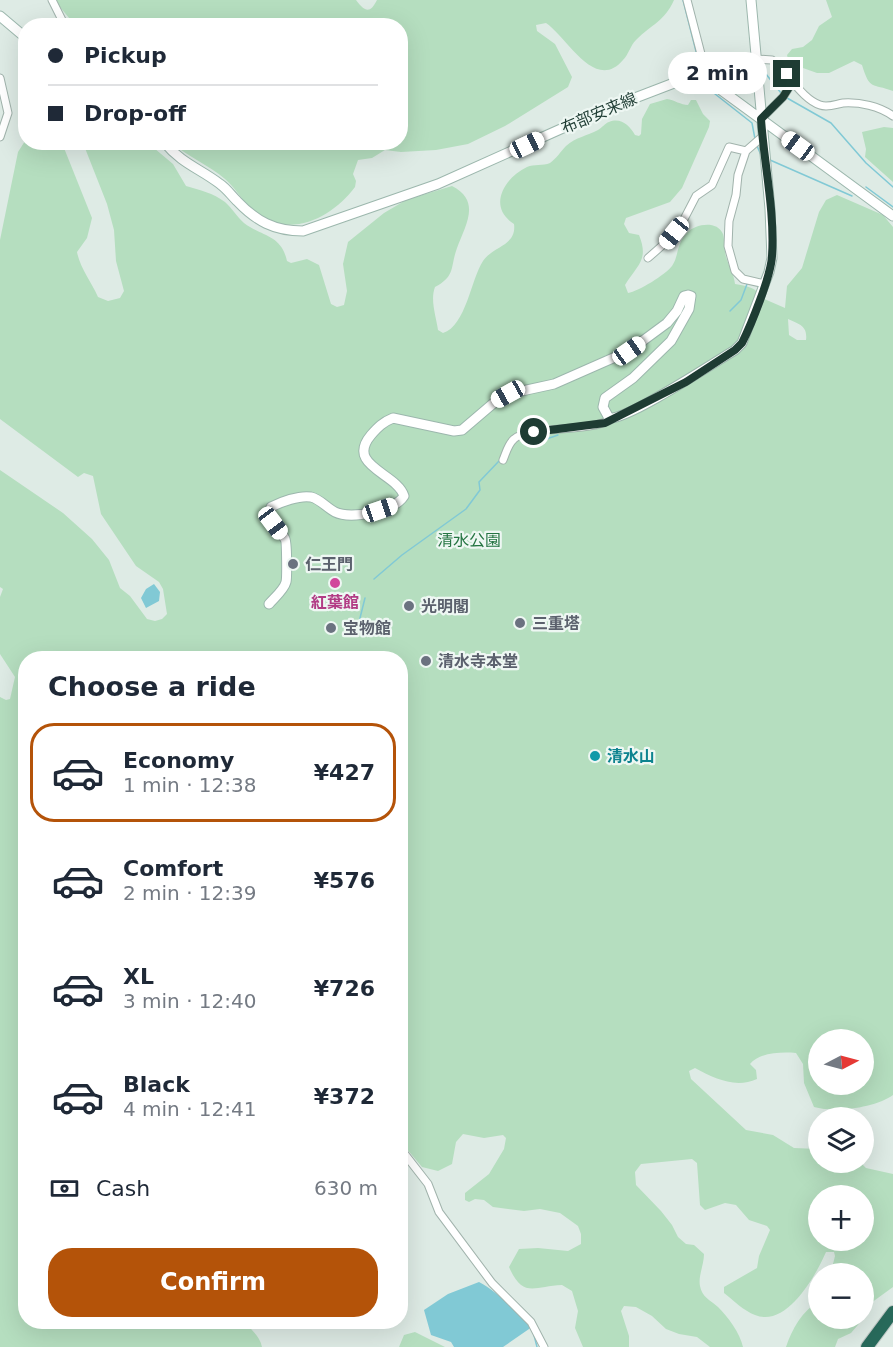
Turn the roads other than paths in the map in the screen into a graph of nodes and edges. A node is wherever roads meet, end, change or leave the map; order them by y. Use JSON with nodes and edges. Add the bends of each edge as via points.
{"nodes":[{"id":1,"x":52,"y":0,"type":"edge"},
{"id":2,"x":687,"y":0,"type":"edge"},
{"id":3,"x":751,"y":0,"type":"edge"},
{"id":4,"x":0,"y":16,"type":"edge"},
{"id":5,"x":61,"y":18,"type":"edge"},
{"id":6,"x":18,"y":31,"type":"edge"},
{"id":7,"x":756,"y":59,"type":"junction"},
{"id":8,"x":0,"y":78,"type":"edge"},
{"id":9,"x":793,"y":81,"type":"junction"},
{"id":10,"x":713,"y":84,"type":"junction"},
{"id":11,"x":893,"y":116,"type":"edge"},
{"id":12,"x":761,"y":119,"type":"junction"},
{"id":13,"x":0,"y":137,"type":"edge"},
{"id":14,"x":762,"y":137,"type":"junction"},
{"id":15,"x":170,"y":150,"type":"edge"},
{"id":16,"x":746,"y":151,"type":"junction"},
{"id":17,"x":893,"y":216,"type":"edge"},
{"id":18,"x":648,"y":258,"type":"dead end"},
{"id":19,"x":765,"y":284,"type":"junction"},
{"id":20,"x":612,"y":419,"type":"junction"},
{"id":21,"x":503,"y":460,"type":"dead end"},
{"id":22,"x":269,"y":604,"type":"dead end"},
{"id":23,"x":408,"y":1158,"type":"edge"},
{"id":24,"x":893,"y":1312,"type":"edge"},
{"id":25,"x":544,"y":1347,"type":"edge"},
{"id":26,"x":867,"y":1347,"type":"edge"}],
"edges":[{"from":1,"to":5,"type":"street"},
{"from":2,"to":10,"type":"street"},
{"from":3,"to":7,"type":"main road"},
{"from":4,"to":6,"type":"main road"},
{"from":7,"to":9,"type":"street","via":[[772,60]]},
{"from":7,"to":12,"type":"main road"},
{"from":8,"to":13,"type":"street","via":[[8,113]]},
{"from":9,"to":11,"type":"street","via":[[803,94],[821,106],[849,103],[877,107]]},
{"from":9,"to":12,"type":"street"},
{"from":10,"to":12,"type":"main road","name":"布部安来線"},
{"from":10,"to":15,"type":"main road","name":"布部安来線","via":[[688,79],[674,83],[438,184],[303,231],[268,226],[252,217],[222,185]]},
{"from":12,"to":14,"type":"main road"},
{"from":12,"to":17,"type":"main road","name":"布部安来線"},
{"from":14,"to":16,"type":"street"},
{"from":14,"to":19,"type":"main road","via":[[772,241]]},
{"from":16,"to":18,"type":"street","via":[[729,147],[712,184],[696,196],[682,223]]},
{"from":16,"to":19,"type":"street","via":[[729,221],[728,246],[735,272],[743,279]]},
{"from":19,"to":20,"type":"main road","via":[[746,335],[735,350],[686,382]]},
{"from":20,"to":21,"type":"street","via":[[517,436]]},
{"from":20,"to":22,"type":"main road","via":[[604,412],[605,398],[633,378],[671,341],[689,309],[691,296],[684,297],[667,323],[629,351],[554,384],[508,394],[462,430],[393,418],[384,421],[366,441],[365,457],[400,488],[402,499],[380,510],[352,515],[341,515],[309,497],[271,507],[269,515],[285,539],[287,577]]},
{"from":23,"to":25,"type":"street","via":[[428,1184],[439,1212],[492,1283],[531,1322]]},
{"from":24,"to":26,"type":"highway"}]}
